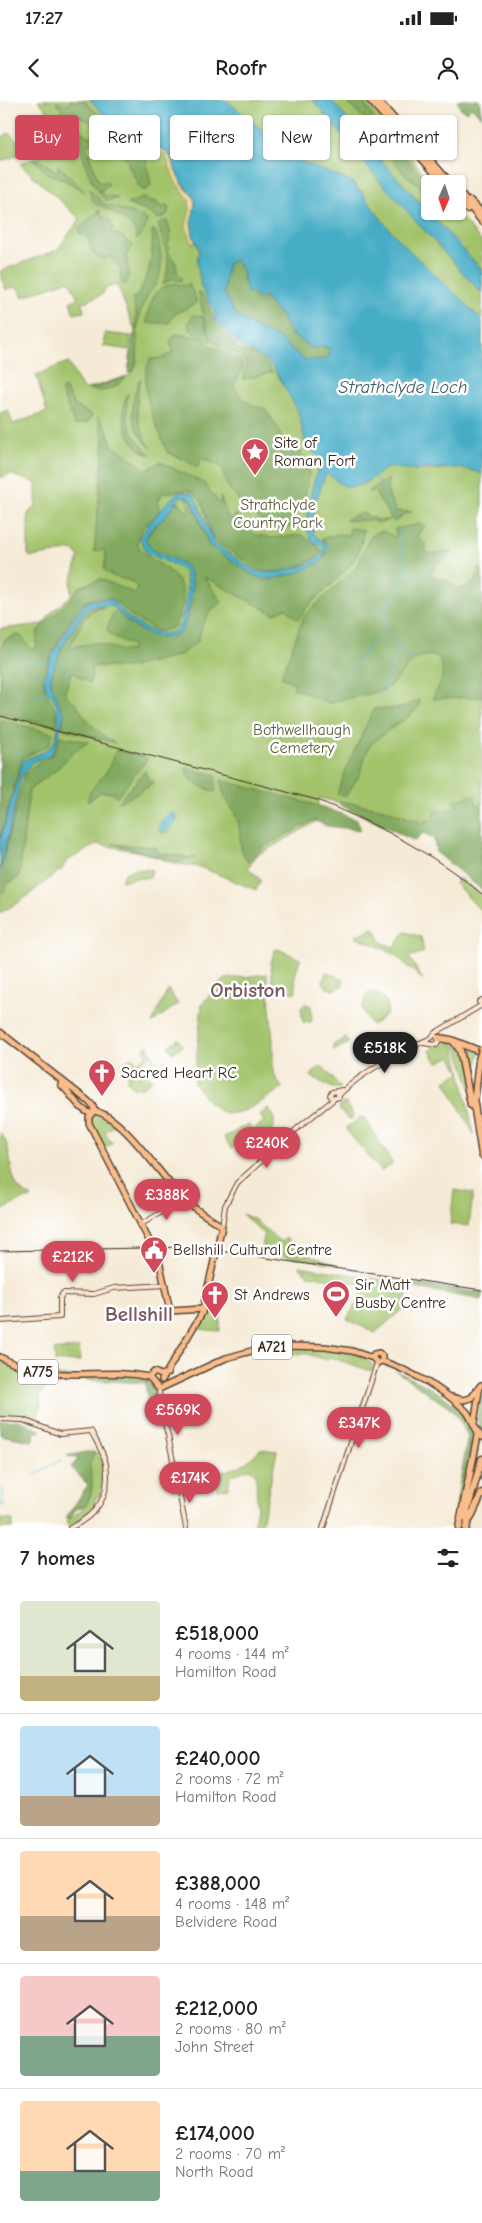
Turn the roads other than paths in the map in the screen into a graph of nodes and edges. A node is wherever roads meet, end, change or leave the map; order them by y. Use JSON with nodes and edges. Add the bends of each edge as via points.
{"nodes":[{"id":1,"x":370,"y":100,"type":"edge"},
{"id":2,"x":377,"y":100,"type":"edge"},
{"id":3,"x":437,"y":175,"type":"edge"},
{"id":4,"x":445,"y":175,"type":"edge"},
{"id":5,"x":466,"y":196,"type":"edge"},
{"id":6,"x":466,"y":201,"type":"edge"},
{"id":7,"x":466,"y":208,"type":"edge"},
{"id":8,"x":482,"y":213,"type":"edge"},
{"id":9,"x":482,"y":221,"type":"edge"},
{"id":10,"x":482,"y":227,"type":"edge"},
{"id":11,"x":481,"y":1003,"type":"edge"},
{"id":12,"x":0,"y":1032,"type":"edge"},
{"id":13,"x":0,"y":1037,"type":"edge"},
{"id":14,"x":435,"y":1040,"type":"junction"},
{"id":15,"x":457,"y":1043,"type":"junction"},
{"id":16,"x":482,"y":1050,"type":"edge"},
{"id":17,"x":480,"y":1062,"type":"edge"},
{"id":18,"x":338,"y":1093,"type":"junction"},
{"id":19,"x":84,"y":1098,"type":"junction"},
{"id":20,"x":332,"y":1098,"type":"junction"},
{"id":21,"x":78,"y":1102,"type":"junction"},
{"id":22,"x":92,"y":1112,"type":"junction"},
{"id":23,"x":476,"y":1126,"type":"junction"},
{"id":24,"x":482,"y":1136,"type":"edge"},
{"id":25,"x":482,"y":1155,"type":"edge"},
{"id":26,"x":184,"y":1199,"type":"junction"},
{"id":27,"x":140,"y":1225,"type":"junction"},
{"id":28,"x":222,"y":1226,"type":"junction"},
{"id":29,"x":166,"y":1285,"type":"junction"},
{"id":30,"x":203,"y":1309,"type":"junction"},
{"id":31,"x":0,"y":1321,"type":"edge"},
{"id":32,"x":0,"y":1357,"type":"edge"},
{"id":33,"x":373,"y":1358,"type":"junction"},
{"id":34,"x":379,"y":1362,"type":"junction"},
{"id":35,"x":168,"y":1372,"type":"junction"},
{"id":36,"x":158,"y":1374,"type":"junction"},
{"id":37,"x":149,"y":1376,"type":"junction"},
{"id":38,"x":163,"y":1383,"type":"junction"},
{"id":39,"x":481,"y":1384,"type":"edge"},
{"id":40,"x":159,"y":1389,"type":"junction"},
{"id":41,"x":442,"y":1392,"type":"junction"},
{"id":42,"x":0,"y":1419,"type":"edge"},
{"id":43,"x":474,"y":1425,"type":"junction"},
{"id":44,"x":480,"y":1436,"type":"edge"},
{"id":45,"x":482,"y":1459,"type":"edge"},
{"id":46,"x":482,"y":1474,"type":"edge"},
{"id":47,"x":482,"y":1493,"type":"edge"},
{"id":48,"x":70,"y":1528,"type":"edge"},
{"id":49,"x":186,"y":1528,"type":"edge"},
{"id":50,"x":323,"y":1528,"type":"edge"},
{"id":51,"x":460,"y":1528,"type":"edge"},
{"id":52,"x":466,"y":1528,"type":"edge"}],
"edges":[{"from":1,"to":3,"type":"highway"},
{"from":2,"to":4,"type":"highway"},
{"from":5,"to":8,"type":"highway"},
{"from":6,"to":9,"type":"highway"},
{"from":7,"to":10,"type":"highway"},
{"from":11,"to":14,"type":"street","via":[[439,1031]]},
{"from":12,"to":19,"type":"main road"},
{"from":13,"to":21,"type":"main road"},
{"from":14,"to":15,"type":"highway"},
{"from":14,"to":18,"type":"street","via":[[416,1044]]},
{"from":15,"to":16,"type":"highway"},
{"from":15,"to":23,"type":"highway"},
{"from":16,"to":17,"type":"highway","bridge":true},
{"from":17,"to":23,"type":"highway","via":[[474,1092]]},
{"from":17,"to":24,"type":"highway","via":[[478,1093]]},
{"from":18,"to":20,"type":"street","via":[[338,1099]]},
{"from":18,"to":20,"type":"street","via":[[332,1092]]},
{"from":19,"to":21,"type":"main road"},
{"from":19,"to":22,"type":"main road","via":[[94,1106]]},
{"from":20,"to":28,"type":"street","via":[[238,1183],[225,1206]]},
{"from":21,"to":22,"type":"main road","via":[[84,1111]]},
{"from":22,"to":26,"type":"main road","via":[[100,1112],[114,1122],[148,1154]]},
{"from":22,"to":27,"type":"main road","via":[[89,1123]]},
{"from":23,"to":25,"type":"highway"},
{"from":26,"to":27,"type":"street"},
{"from":26,"to":28,"type":"main road"},
{"from":27,"to":29,"type":"main road","via":[[159,1260]]},
{"from":28,"to":30,"type":"main road"},
{"from":29,"to":30,"type":"main road","via":[[170,1311]]},
{"from":29,"to":31,"type":"street","via":[[120,1287],[94,1294],[61,1294],[60,1318]]},
{"from":30,"to":35,"type":"main road"},
{"from":32,"to":37,"type":"main road","number":"A775","via":[[14,1365],[45,1374],[129,1373]]},
{"from":33,"to":34,"type":"main road","number":"A721"},
{"from":33,"to":34,"type":"main road","number":"A721","via":[[374,1354],[380,1353]]},
{"from":33,"to":38,"type":"main road","number":"A721","via":[[325,1347],[262,1348],[226,1358],[175,1383]]},
{"from":34,"to":41,"type":"main road","number":"A721","via":[[409,1373]]},
{"from":34,"to":50,"type":"street"},
{"from":35,"to":36,"type":"main road"},
{"from":35,"to":38,"type":"main road"},
{"from":36,"to":37,"type":"main road","number":"A775","via":[[154,1372]]},
{"from":36,"to":38,"type":"main road"},
{"from":37,"to":40,"type":"main road"},
{"from":38,"to":40,"type":"main road"},
{"from":39,"to":41,"type":"main road","number":"A721","via":[[476,1394],[463,1400]]},
{"from":39,"to":43,"type":"main road","number":"A721"},
{"from":40,"to":49,"type":"street","via":[[160,1408]]},
{"from":41,"to":43,"type":"main road","number":"A721","via":[[467,1412]]},
{"from":42,"to":48,"type":"street","via":[[23,1420],[54,1433],[91,1431],[106,1464],[104,1493],[92,1516]]},
{"from":43,"to":44,"type":"main road","number":"A721"},
{"from":44,"to":51,"type":"highway"},
{"from":45,"to":51,"type":"highway"},
{"from":46,"to":52,"type":"highway"},
{"from":47,"to":52,"type":"highway"}]}
